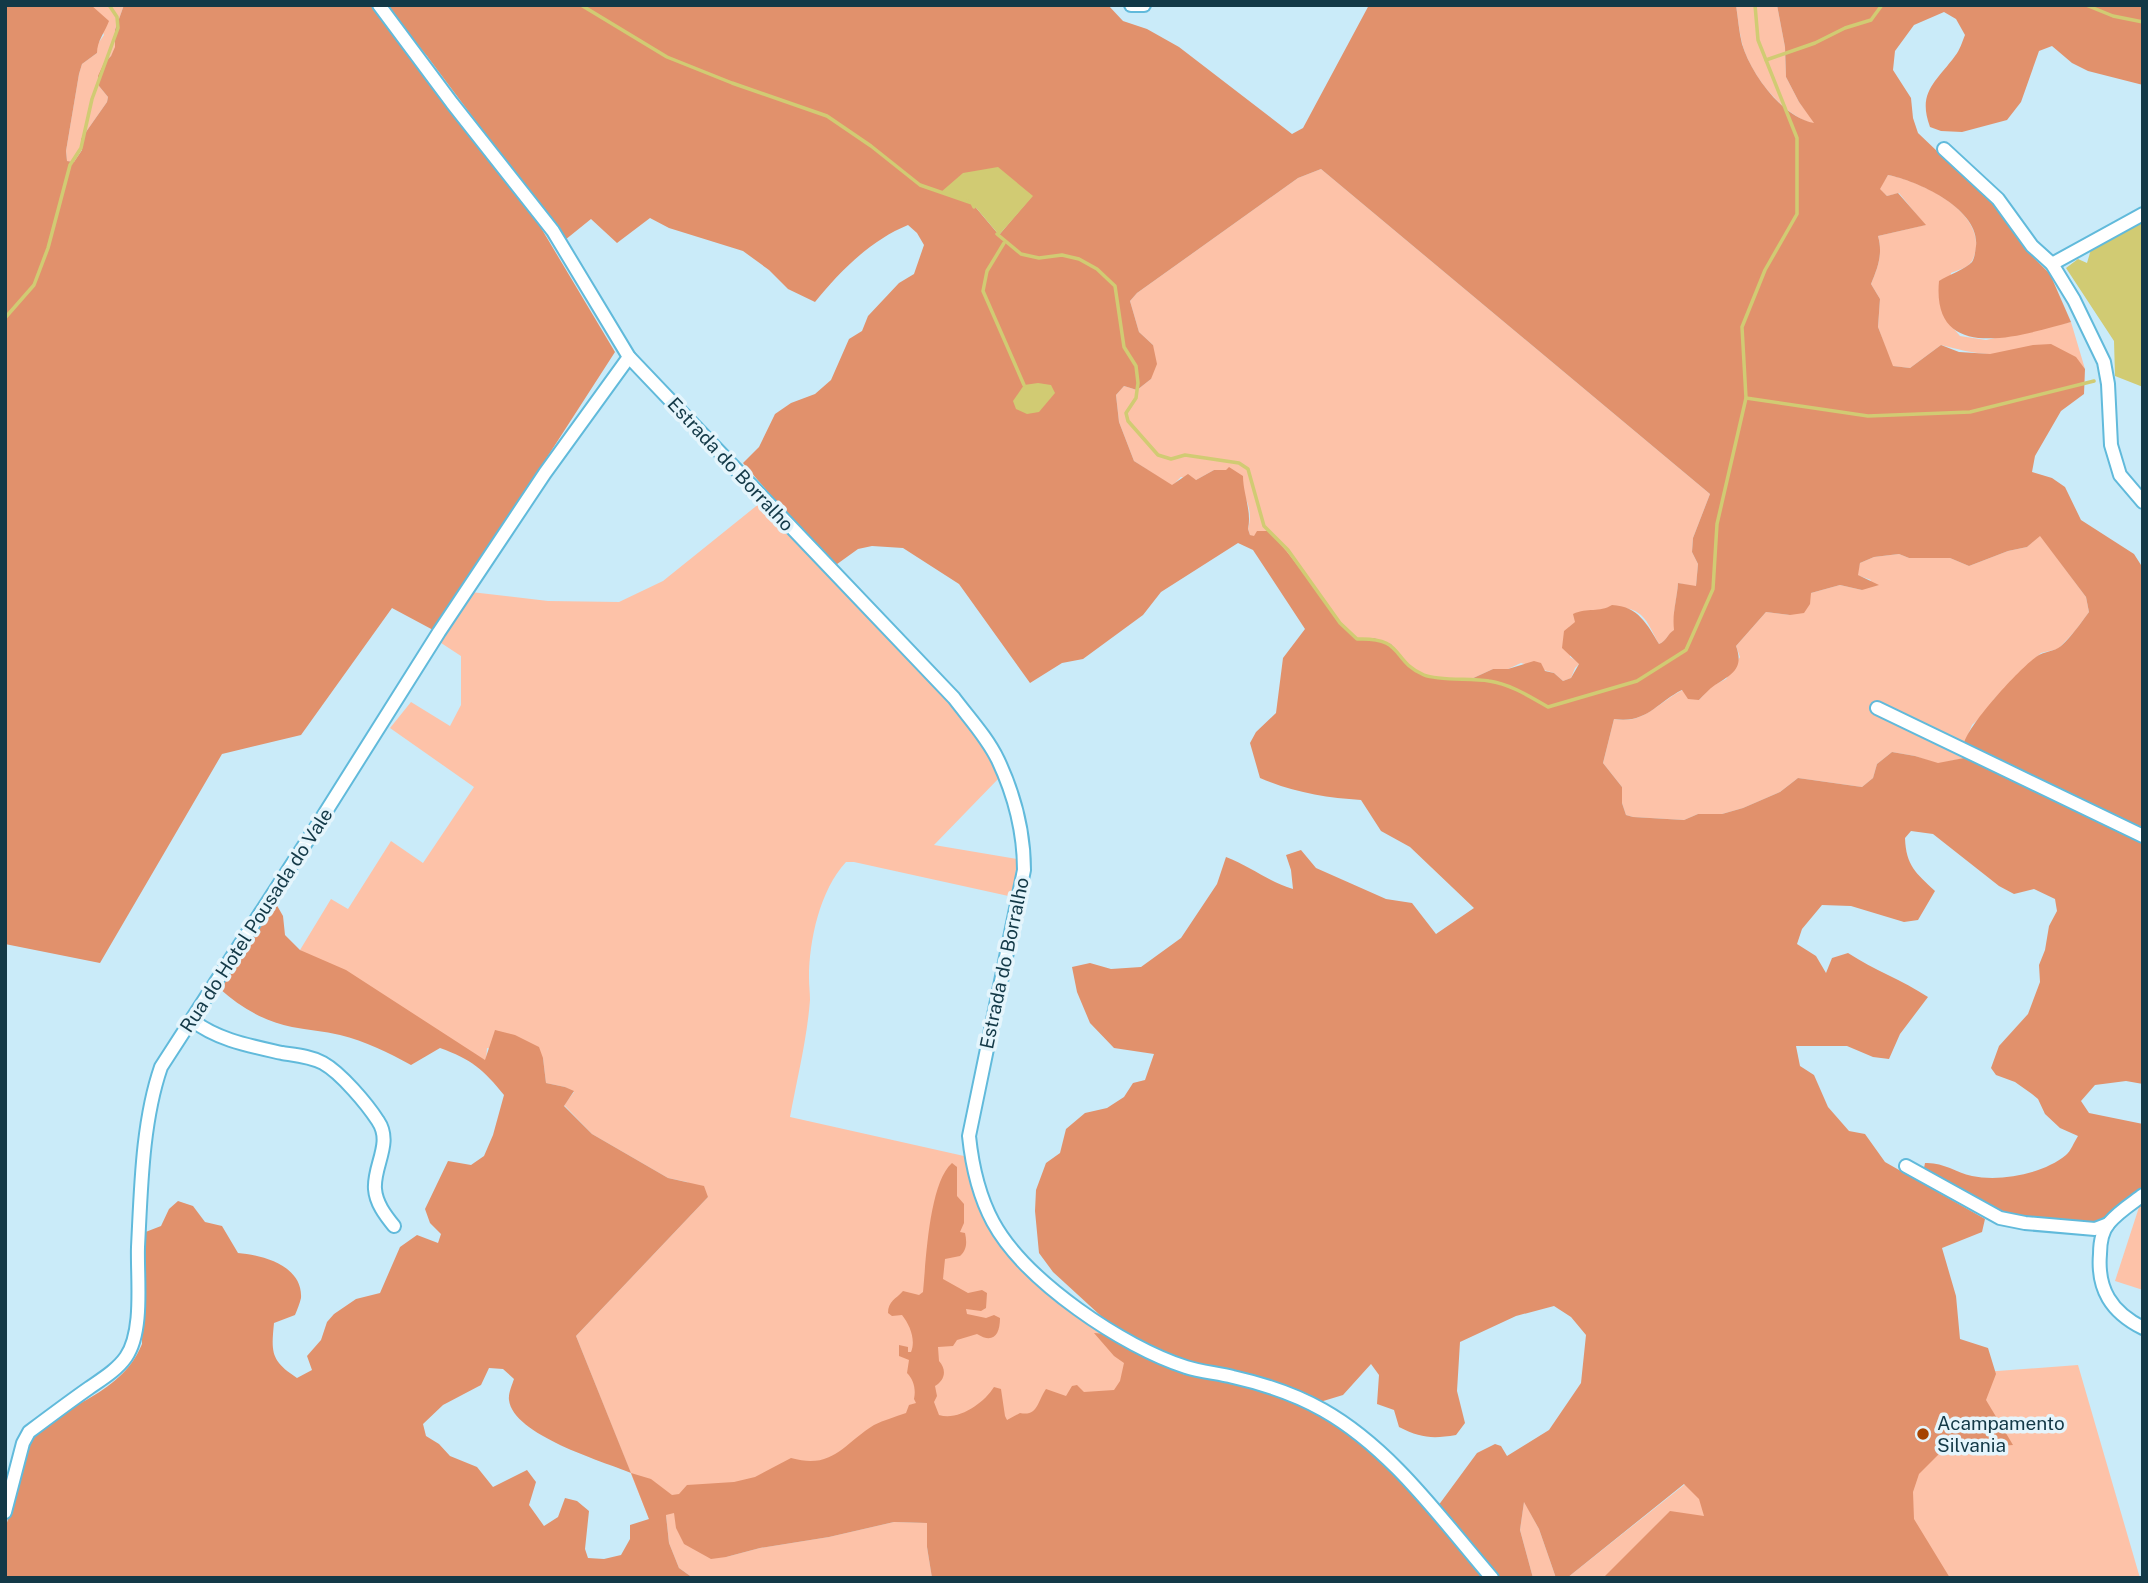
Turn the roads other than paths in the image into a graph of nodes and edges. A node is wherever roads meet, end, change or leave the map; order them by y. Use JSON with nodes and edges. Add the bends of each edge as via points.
{"nodes":[{"id":1,"x":379,"y":5,"type":"edge"},
{"id":2,"x":1131,"y":5,"type":"edge"},
{"id":3,"x":1144,"y":5,"type":"edge"},
{"id":4,"x":1944,"y":149,"type":"dead end"},
{"id":5,"x":2143,"y":214,"type":"edge"},
{"id":6,"x":2052,"y":264,"type":"junction"},
{"id":7,"x":629,"y":357,"type":"junction"},
{"id":8,"x":2143,"y":502,"type":"edge"},
{"id":9,"x":1877,"y":708,"type":"dead end"},
{"id":10,"x":2143,"y":836,"type":"edge"},
{"id":11,"x":192,"y":1020,"type":"junction"},
{"id":12,"x":1906,"y":1167,"type":"dead end"},
{"id":13,"x":2143,"y":1195,"type":"edge"},
{"id":14,"x":2108,"y":1224,"type":"junction"},
{"id":15,"x":394,"y":1226,"type":"dead end"},
{"id":16,"x":2143,"y":1328,"type":"edge"},
{"id":17,"x":5,"y":1512,"type":"edge"},
{"id":18,"x":1492,"y":1578,"type":"edge"}],
"edges":[{"from":1,"to":7,"type":"street","name":"Estrada do Borralho","via":[[553,231]]},
{"from":2,"to":3,"type":"street"},
{"from":4,"to":6,"type":"street","via":[[1998,199],[2032,246]]},
{"from":5,"to":6,"type":"street"},
{"from":6,"to":8,"type":"street","via":[[2104,362],[2111,445],[2120,475]]},
{"from":7,"to":11,"type":"street","name":"Rua do Hotel Pousada do Vale","via":[[545,472],[439,632]]},
{"from":7,"to":18,"type":"street","name":"Estrada do Borralho","via":[[954,698],[998,759],[1024,843],[1024,870],[969,1136],[971,1161],[982,1194],[993,1222],[1016,1256],[1083,1314],[1155,1354],[1187,1367],[1283,1391],[1323,1410],[1379,1450]]},
{"from":9,"to":10,"type":"street"},
{"from":11,"to":15,"type":"street","via":[[215,1035],[312,1058],[336,1073],[380,1124],[384,1136],[374,1188]]},
{"from":11,"to":17,"type":"street","name":"Rua do Hotel Pousada do Vale","via":[[161,1067],[151,1102],[137,1319],[131,1349],[110,1373],[29,1432]]},
{"from":12,"to":14,"type":"street","via":[[2007,1220],[2095,1229]]},
{"from":13,"to":14,"type":"street"},
{"from":14,"to":16,"type":"street","via":[[2101,1241],[2100,1280],[2121,1315]]}]}
